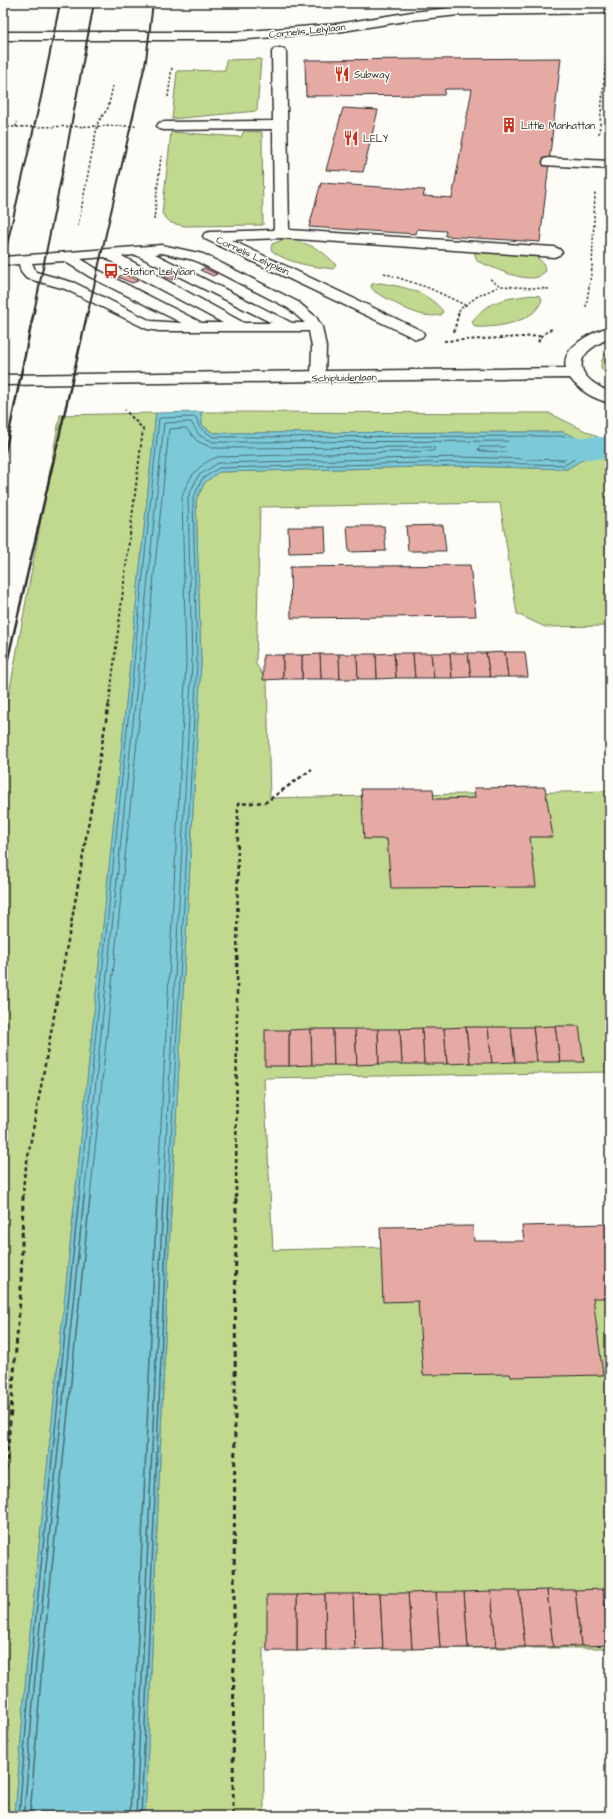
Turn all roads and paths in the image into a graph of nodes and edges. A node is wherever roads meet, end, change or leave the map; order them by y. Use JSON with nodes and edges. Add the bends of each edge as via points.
{"nodes":[{"id":1,"x":608,"y":10,"type":"edge"},
{"id":2,"x":3,"y":36,"type":"edge"},
{"id":3,"x":279,"y":52,"type":"dead end"},
{"id":4,"x":173,"y":60,"type":"dead end"},
{"id":5,"x":113,"y":86,"type":"dead end"},
{"id":6,"x":17,"y":122,"type":"dead end"},
{"id":7,"x":280,"y":125,"type":"junction"},
{"id":8,"x":97,"y":126,"type":"junction"},
{"id":9,"x":164,"y":126,"type":"junction"},
{"id":10,"x":3,"y":127,"type":"edge"},
{"id":11,"x":16,"y":127,"type":"junction"},
{"id":12,"x":549,"y":162,"type":"dead end"},
{"id":13,"x":610,"y":165,"type":"edge"},
{"id":14,"x":154,"y":223,"type":"dead end"},
{"id":15,"x":77,"y":227,"type":"dead end"},
{"id":16,"x":282,"y":234,"type":"junction"},
{"id":17,"x":135,"y":250,"type":"junction"},
{"id":18,"x":106,"y":252,"type":"junction"},
{"id":19,"x":554,"y":252,"type":"dead end"},
{"id":20,"x":66,"y":256,"type":"junction"},
{"id":21,"x":24,"y":259,"type":"junction"},
{"id":22,"x":3,"y":261,"type":"edge"},
{"id":23,"x":379,"y":272,"type":"dead end"},
{"id":24,"x":500,"y":286,"type":"dead end"},
{"id":25,"x":465,"y":305,"type":"junction"},
{"id":26,"x":199,"y":326,"type":"junction"},
{"id":27,"x":239,"y":326,"type":"junction"},
{"id":28,"x":289,"y":326,"type":"junction"},
{"id":29,"x":315,"y":327,"type":"junction"},
{"id":30,"x":454,"y":332,"type":"dead end"},
{"id":31,"x":610,"y":332,"type":"edge"},
{"id":32,"x":416,"y":334,"type":"dead end"},
{"id":33,"x":574,"y":373,"type":"junction"},
{"id":34,"x":318,"y":377,"type":"junction"},
{"id":35,"x":3,"y":380,"type":"edge"},
{"id":36,"x":610,"y":398,"type":"edge"},
{"id":37,"x":124,"y":409,"type":"dead end"},
{"id":38,"x":312,"y":769,"type":"dead end"},
{"id":39,"x":3,"y":1506,"type":"edge"},
{"id":40,"x":233,"y":1816,"type":"edge"}],
"edges":[{"from":1,"to":2,"type":"street","name":"Cornelis Lelylaan","via":[[459,11],[337,28],[244,35]]},
{"from":3,"to":7,"type":"street"},
{"from":4,"to":9,"type":"path"},
{"from":5,"to":8,"type":"path","via":[[108,108]]},
{"from":6,"to":11,"type":"path"},
{"from":7,"to":9,"type":"street"},
{"from":7,"to":16,"type":"street"},
{"from":8,"to":9,"type":"path"},
{"from":8,"to":11,"type":"path"},
{"from":8,"to":15,"type":"path"},
{"from":9,"to":14,"type":"path"},
{"from":10,"to":11,"type":"path"},
{"from":12,"to":13,"type":"lane"},
{"from":16,"to":19,"type":"street"},
{"from":16,"to":32,"type":"street","name":"Cornelis Lelyplein","via":[[210,236]]},
{"from":17,"to":18,"type":"lane"},
{"from":17,"to":28,"type":"lane"},
{"from":17,"to":29,"type":"lane","via":[[162,249],[198,257],[294,305]]},
{"from":18,"to":20,"type":"lane"},
{"from":18,"to":27,"type":"lane","via":[[129,268]]},
{"from":20,"to":21,"type":"lane"},
{"from":20,"to":26,"type":"lane","via":[[95,274]]},
{"from":21,"to":22,"type":"lane"},
{"from":21,"to":26,"type":"lane","via":[[31,275],[70,286],[148,325]]},
{"from":23,"to":25,"type":"path","via":[[429,288]]},
{"from":24,"to":25,"type":"path"},
{"from":25,"to":30,"type":"path","via":[[460,309]]},
{"from":26,"to":27,"type":"lane"},
{"from":27,"to":28,"type":"lane"},
{"from":28,"to":29,"type":"lane"},
{"from":29,"to":34,"type":"lane","via":[[319,348]]},
{"from":31,"to":33,"type":"street","via":[[583,344],[575,353]]},
{"from":33,"to":34,"type":"street","name":"Schipluidenlaan"},
{"from":33,"to":36,"type":"street","via":[[585,385]]},
{"from":34,"to":35,"type":"street","name":"Schipluidenlaan"},
{"from":37,"to":39,"type":"path","via":[[143,429],[107,720],[24,1178],[21,1288]]},
{"from":38,"to":40,"type":"path","via":[[266,802],[238,804]]}]}
